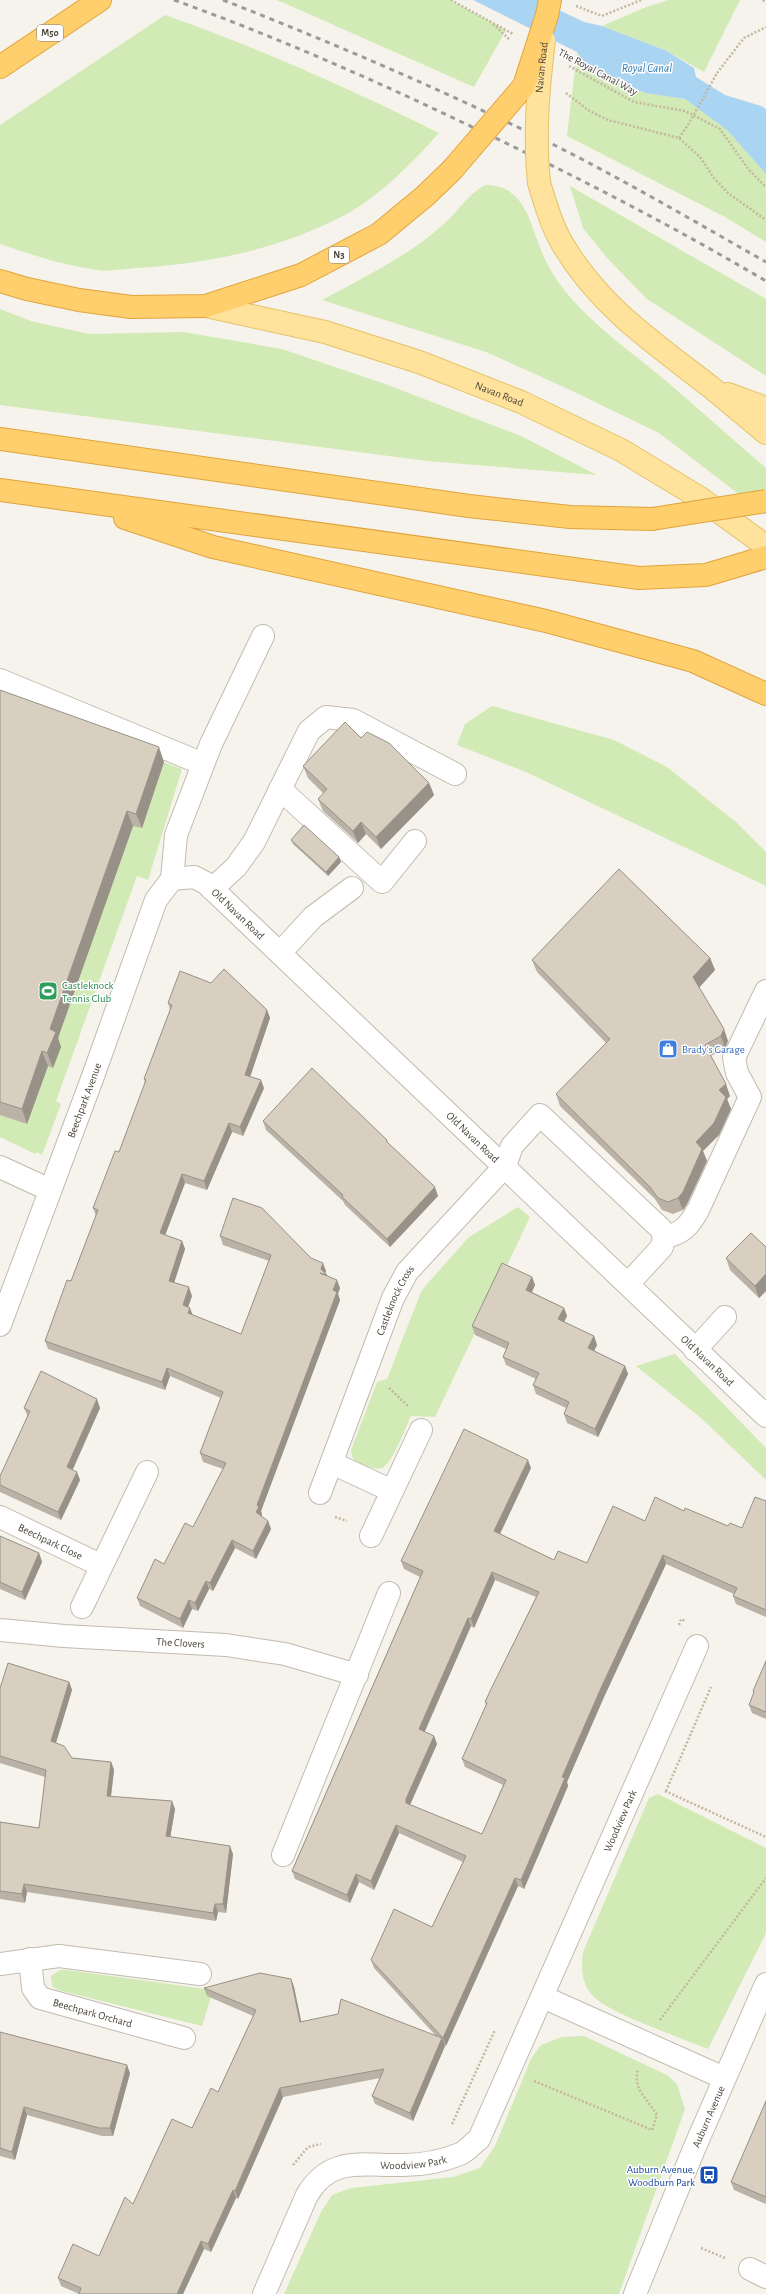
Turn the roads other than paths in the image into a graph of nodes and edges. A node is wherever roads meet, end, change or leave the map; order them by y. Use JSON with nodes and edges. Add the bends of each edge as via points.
{"nodes":[{"id":1,"x":100,"y":0,"type":"edge"},
{"id":2,"x":555,"y":6,"type":"edge"},
{"id":3,"x":0,"y":67,"type":"edge"},
{"id":4,"x":0,"y":281,"type":"edge"},
{"id":5,"x":206,"y":306,"type":"junction"},
{"id":6,"x":712,"y":388,"type":"junction"},
{"id":7,"x":766,"y":408,"type":"edge"},
{"id":8,"x":766,"y":433,"type":"edge"},
{"id":9,"x":0,"y":439,"type":"edge"},
{"id":10,"x":0,"y":490,"type":"edge"},
{"id":11,"x":74,"y":501,"type":"junction"},
{"id":12,"x":766,"y":501,"type":"edge"},
{"id":13,"x":766,"y":546,"type":"edge"},
{"id":14,"x":766,"y":557,"type":"edge"},
{"id":15,"x":263,"y":636,"type":"dead end"},
{"id":16,"x":0,"y":680,"type":"edge"},
{"id":17,"x":766,"y":694,"type":"edge"},
{"id":18,"x":203,"y":764,"type":"junction"},
{"id":19,"x":455,"y":774,"type":"dead end"},
{"id":20,"x":280,"y":789,"type":"junction"},
{"id":21,"x":415,"y":841,"type":"dead end"},
{"id":22,"x":172,"y":879,"type":"junction"},
{"id":23,"x":352,"y":888,"type":"dead end"},
{"id":24,"x":212,"y":889,"type":"junction"},
{"id":25,"x":280,"y":953,"type":"junction"},
{"id":26,"x":766,"y":991,"type":"edge"},
{"id":27,"x":504,"y":1166,"type":"junction"},
{"id":28,"x":0,"y":1167,"type":"edge"},
{"id":29,"x":50,"y":1190,"type":"junction"},
{"id":30,"x":664,"y":1237,"type":"junction"},
{"id":31,"x":628,"y":1284,"type":"junction"},
{"id":32,"x":725,"y":1317,"type":"dead end"},
{"id":33,"x":0,"y":1325,"type":"edge"},
{"id":34,"x":695,"y":1350,"type":"junction"},
{"id":35,"x":766,"y":1416,"type":"edge"},
{"id":36,"x":421,"y":1430,"type":"dead end"},
{"id":37,"x":332,"y":1463,"type":"junction"},
{"id":38,"x":147,"y":1472,"type":"dead end"},
{"id":39,"x":392,"y":1491,"type":"junction"},
{"id":40,"x":320,"y":1493,"type":"dead end"},
{"id":41,"x":0,"y":1518,"type":"edge"},
{"id":42,"x":371,"y":1536,"type":"dead end"},
{"id":43,"x":100,"y":1565,"type":"junction"},
{"id":44,"x":389,"y":1593,"type":"dead end"},
{"id":45,"x":82,"y":1607,"type":"dead end"},
{"id":46,"x":0,"y":1630,"type":"edge"},
{"id":47,"x":698,"y":1646,"type":"dead end"},
{"id":48,"x":358,"y":1676,"type":"junction"},
{"id":49,"x":283,"y":1855,"type":"dead end"},
{"id":50,"x":30,"y":1959,"type":"junction"},
{"id":51,"x":0,"y":1964,"type":"edge"},
{"id":52,"x":200,"y":1974,"type":"dead end"},
{"id":53,"x":766,"y":1984,"type":"edge"},
{"id":54,"x":543,"y":1997,"type":"junction"},
{"id":55,"x":184,"y":2038,"type":"dead end"},
{"id":56,"x":724,"y":2078,"type":"junction"},
{"id":57,"x":264,"y":2294,"type":"edge"},
{"id":58,"x":635,"y":2294,"type":"edge"}],
"edges":[{"from":1,"to":3,"type":"highway","number":"M50"},
{"from":2,"to":5,"type":"highway","number":"N3","bridge":true,"via":[[524,86],[452,170],[425,196],[379,234],[300,274]]},
{"from":2,"to":6,"type":"main road","name":"Navan Road","bridge":true,"via":[[538,98],[535,146],[539,183],[548,214],[564,248],[597,292],[649,341]]},
{"from":4,"to":5,"type":"highway","number":"N3","via":[[79,300],[131,307]]},
{"from":5,"to":13,"type":"main road","name":"Navan Road","via":[[324,332],[419,362],[521,402],[621,450],[700,498]]},
{"from":6,"to":7,"type":"main road"},
{"from":6,"to":8,"type":"main road","name":"Navan Road"},
{"from":9,"to":12,"type":"highway","bridge":true,"via":[[469,506],[570,517],[652,519]]},
{"from":10,"to":11,"type":"highway"},
{"from":11,"to":14,"type":"highway","via":[[639,578],[706,575]]},
{"from":11,"to":17,"type":"highway","via":[[213,547],[546,621],[693,661]]},
{"from":15,"to":18,"type":"street"},
{"from":16,"to":18,"type":"street"},
{"from":18,"to":22,"type":"street","via":[[176,835]]},
{"from":19,"to":20,"type":"street","via":[[353,720],[326,717],[309,731]]},
{"from":20,"to":21,"type":"street","via":[[382,882]]},
{"from":20,"to":24,"type":"street","via":[[245,856]]},
{"from":22,"to":24,"type":"street","name":"Old Navan Road","via":[[194,877]]},
{"from":22,"to":29,"type":"street","name":"Beechpark Avenue","via":[[156,900]]},
{"from":23,"to":25,"type":"street","via":[[313,917]]},
{"from":24,"to":25,"type":"street","name":"Old Navan Road"},
{"from":25,"to":27,"type":"street","name":"Old Navan Road"},
{"from":26,"to":30,"type":"street","via":[[734,1058],[737,1073],[750,1097],[688,1227],[676,1235]]},
{"from":27,"to":30,"type":"street","via":[[512,1146],[540,1115],[655,1222]]},
{"from":27,"to":31,"type":"street","name":"Old Navan Road"},
{"from":27,"to":37,"type":"street","name":"Castleknock Cross","via":[[407,1272],[393,1298]]},
{"from":28,"to":29,"type":"street"},
{"from":29,"to":33,"type":"street","name":"Beechpark Avenue"},
{"from":30,"to":31,"type":"street","via":[[662,1246]]},
{"from":31,"to":34,"type":"street","name":"Old Navan Road"},
{"from":32,"to":34,"type":"street"},
{"from":34,"to":35,"type":"street","name":"Old Navan Road"},
{"from":36,"to":39,"type":"street"},
{"from":37,"to":39,"type":"street"},
{"from":37,"to":40,"type":"street","name":"Castleknock Cross"},
{"from":38,"to":43,"type":"street"},
{"from":39,"to":42,"type":"street"},
{"from":41,"to":43,"type":"street","name":"Beechpark Close"},
{"from":43,"to":45,"type":"street"},
{"from":44,"to":48,"type":"street"},
{"from":46,"to":48,"type":"street","name":"The Clovers","via":[[226,1645],[285,1654]]},
{"from":47,"to":54,"type":"street","name":"Woodview Park"},
{"from":48,"to":49,"type":"street"},
{"from":50,"to":51,"type":"street"},
{"from":50,"to":52,"type":"street","via":[[59,1956]]},
{"from":50,"to":55,"type":"street","name":"Beechpark Orchard","via":[[33,1988],[40,1998]]},
{"from":53,"to":56,"type":"street","name":"Auburn Avenue"},
{"from":54,"to":56,"type":"street","via":[[647,2046]]},
{"from":54,"to":57,"type":"street","name":"Woodview Park","via":[[479,2138],[462,2153],[444,2160],[404,2165],[342,2166],[321,2178],[307,2195]]},
{"from":56,"to":58,"type":"street","name":"Auburn Avenue"}]}
